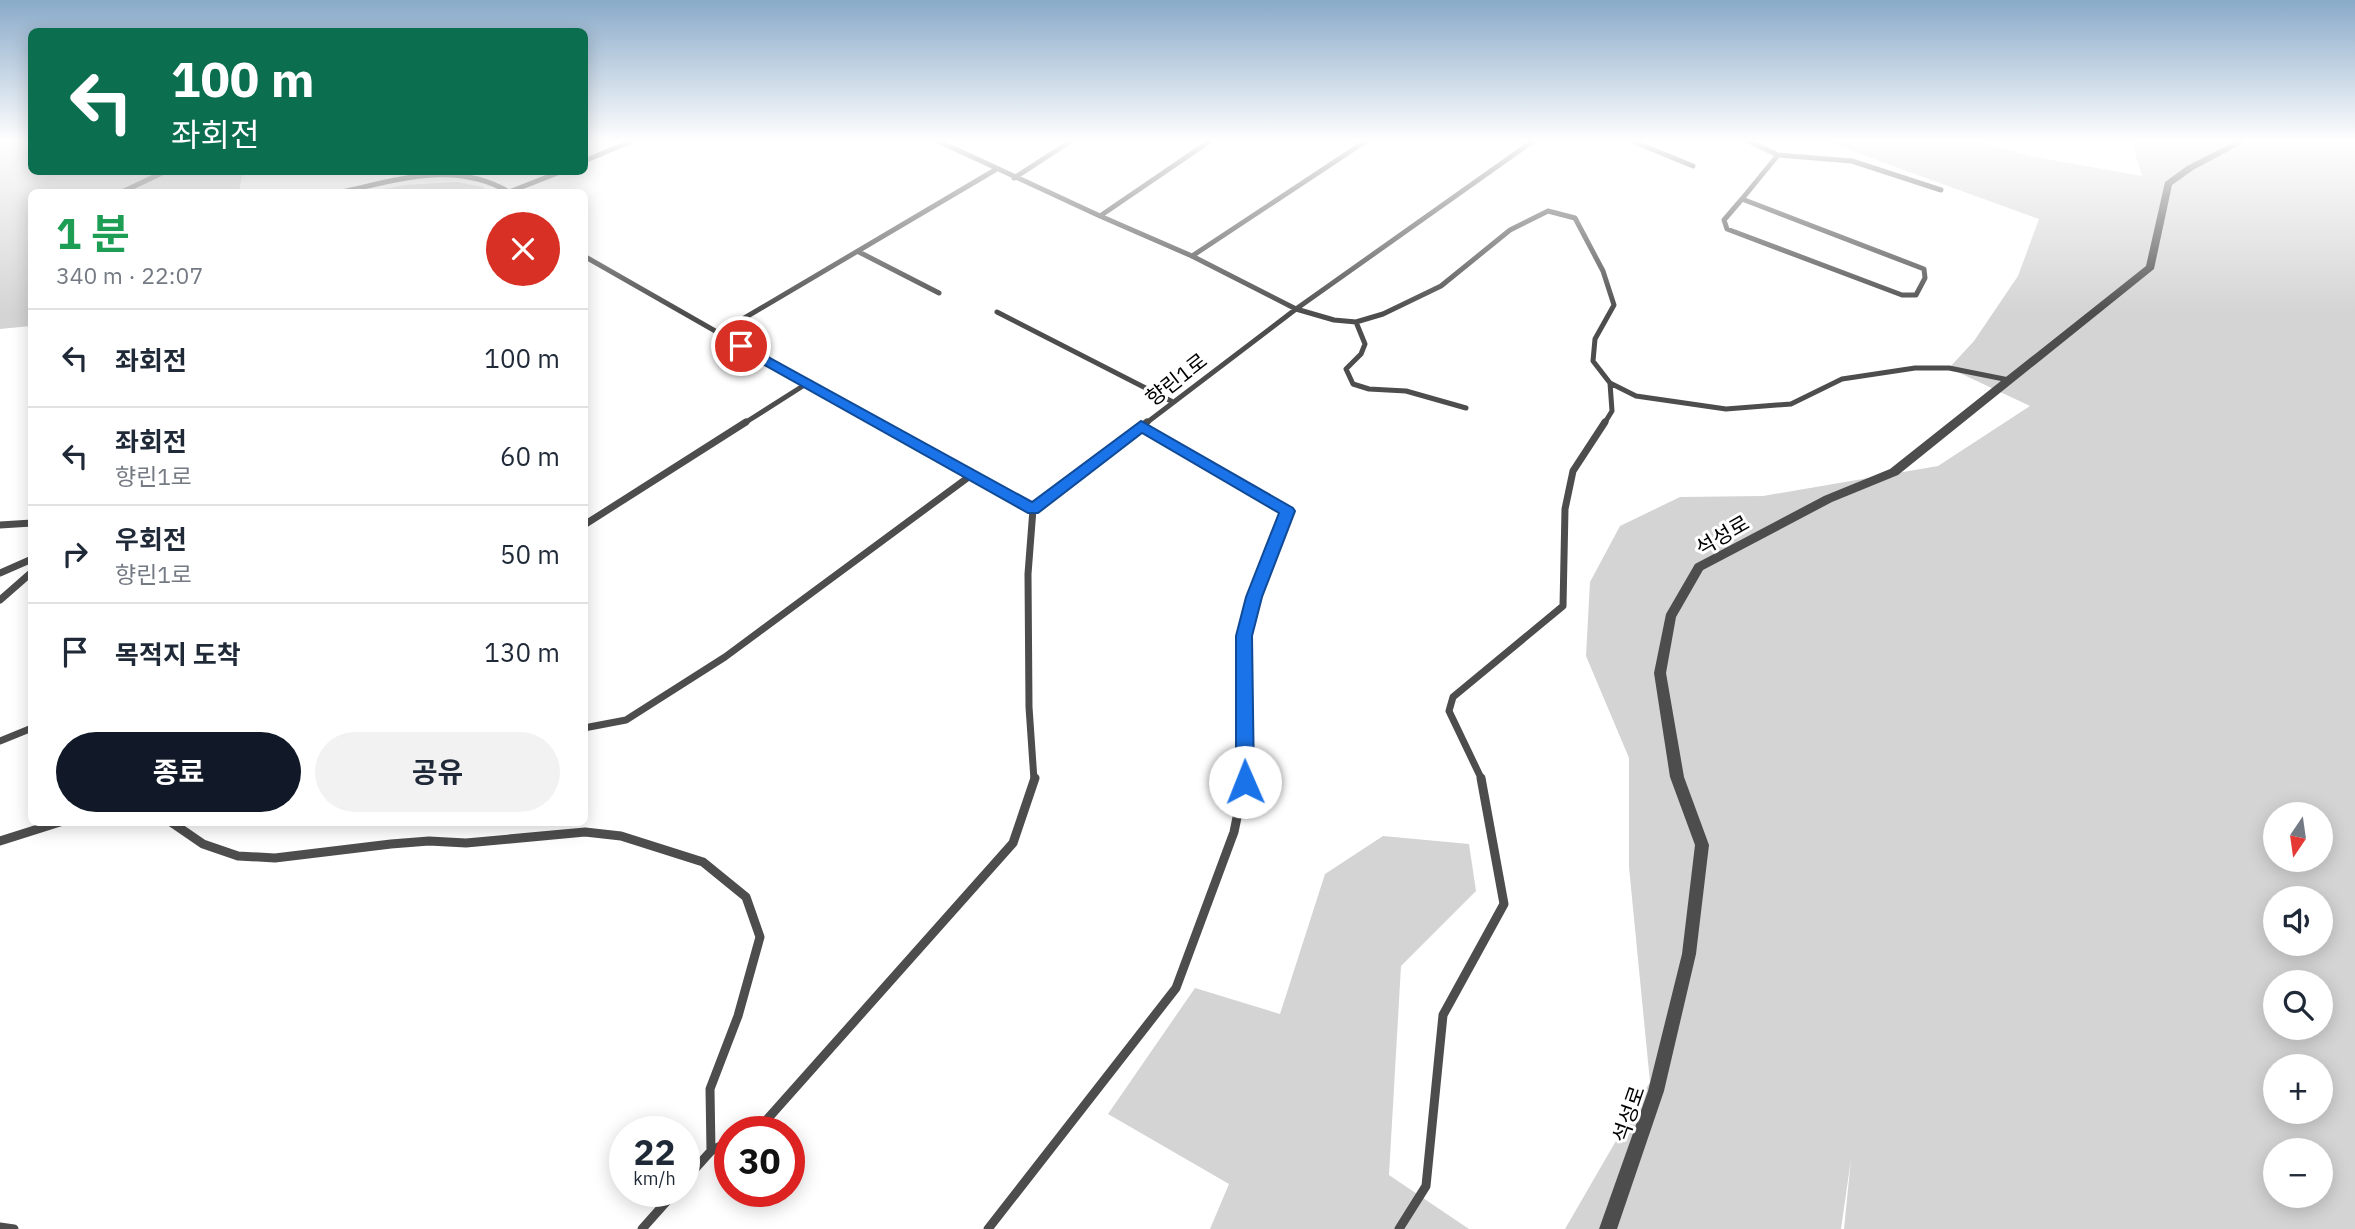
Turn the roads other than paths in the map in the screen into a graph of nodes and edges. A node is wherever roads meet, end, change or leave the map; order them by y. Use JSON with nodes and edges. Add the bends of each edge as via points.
{"nodes":[{"id":1,"x":948,"y":198,"type":"edge"},
{"id":2,"x":1060,"y":198,"type":"edge"},
{"id":3,"x":1126,"y":198,"type":"edge"},
{"id":4,"x":1279,"y":198,"type":"edge"},
{"id":5,"x":1451,"y":198,"type":"edge"},
{"id":6,"x":1740,"y":198,"type":"joint"},
{"id":7,"x":2165,"y":198,"type":"edge"},
{"id":8,"x":1100,"y":216,"type":"junction"},
{"id":9,"x":859,"y":252,"type":"junction"},
{"id":10,"x":1192,"y":256,"type":"junction"},
{"id":11,"x":588,"y":258,"type":"edge"},
{"id":12,"x":939,"y":293,"type":"dead end"},
{"id":13,"x":1296,"y":309,"type":"junction"},
{"id":14,"x":997,"y":312,"type":"dead end"},
{"id":15,"x":1356,"y":322,"type":"junction"},
{"id":16,"x":719,"y":333,"type":"junction"},
{"id":17,"x":2009,"y":380,"type":"junction"},
{"id":18,"x":1610,"y":383,"type":"junction"},
{"id":19,"x":806,"y":384,"type":"junction"},
{"id":20,"x":1171,"y":401,"type":"junction"},
{"id":21,"x":1466,"y":408,"type":"dead end"},
{"id":22,"x":1141,"y":426,"type":"junction"},
{"id":23,"x":970,"y":476,"type":"junction"},
{"id":24,"x":1033,"y":509,"type":"junction"},
{"id":25,"x":588,"y":522,"type":"edge"},
{"id":26,"x":28,"y":523,"type":"edge"},
{"id":27,"x":0,"y":525,"type":"edge"},
{"id":28,"x":28,"y":561,"type":"edge"},
{"id":29,"x":0,"y":573,"type":"edge"},
{"id":30,"x":28,"y":576,"type":"edge"},
{"id":31,"x":0,"y":600,"type":"edge"},
{"id":32,"x":588,"y":727,"type":"edge"},
{"id":33,"x":28,"y":729,"type":"edge"},
{"id":34,"x":0,"y":741,"type":"edge"},
{"id":35,"x":47,"y":826,"type":"edge"},
{"id":36,"x":175,"y":826,"type":"edge"},
{"id":37,"x":0,"y":841,"type":"edge"},
{"id":38,"x":770,"y":1116,"type":"edge"},
{"id":39,"x":714,"y":1150,"type":"edge"},
{"id":40,"x":711,"y":1151,"type":"junction"},
{"id":41,"x":700,"y":1163,"type":"edge"},
{"id":42,"x":662,"y":1207,"type":"edge"},
{"id":43,"x":0,"y":1227,"type":"edge"},
{"id":44,"x":14,"y":1229,"type":"edge"},
{"id":45,"x":642,"y":1229,"type":"edge"},
{"id":46,"x":988,"y":1229,"type":"edge"},
{"id":47,"x":1399,"y":1229,"type":"edge"},
{"id":48,"x":1608,"y":1229,"type":"edge"}],
"edges":[{"from":1,"to":9,"type":"street"},
{"from":2,"to":8,"type":"street"},
{"from":3,"to":8,"type":"street"},
{"from":4,"to":10,"type":"street"},
{"from":5,"to":13,"type":"street","name":"향린1로"},
{"from":6,"to":6,"type":"street","via":[[1924,268],[1925,278],[1916,295],[1902,295],[1727,229],[1724,220]]},
{"from":7,"to":17,"type":"street","name":"석성로","via":[[2151,267]]},
{"from":8,"to":10,"type":"street"},
{"from":9,"to":12,"type":"street"},
{"from":9,"to":16,"type":"street"},
{"from":10,"to":13,"type":"street"},
{"from":11,"to":16,"type":"street"},
{"from":13,"to":15,"type":"street"},
{"from":13,"to":20,"type":"street","name":"향린1로"},
{"from":14,"to":20,"type":"street"},
{"from":15,"to":18,"type":"street","via":[[1440,286],[1510,230],[1548,211],[1575,218],[1611,295],[1614,305],[1595,339],[1593,361]]},
{"from":15,"to":21,"type":"street","via":[[1365,344],[1346,369],[1353,384],[1406,391]]},
{"from":16,"to":19,"type":"street"},
{"from":17,"to":18,"type":"street","via":[[1949,368],[1914,368],[1842,379],[1791,404],[1726,410],[1636,396]]},
{"from":17,"to":48,"type":"street","name":"석성로","via":[[1894,472],[1828,499],[1699,567],[1670,617],[1660,673],[1677,777],[1702,845],[1689,954],[1656,1091]]},
{"from":18,"to":47,"type":"street","via":[[1612,411],[1573,471],[1567,496],[1563,606],[1453,697],[1450,711],[1483,783],[1504,904],[1443,1015],[1426,1186]]},
{"from":19,"to":23,"type":"street"},
{"from":19,"to":25,"type":"street"},
{"from":20,"to":22,"type":"street","name":"향린1로"},
{"from":22,"to":24,"type":"street","name":"향린1로"},
{"from":22,"to":46,"type":"street","via":[[1287,511],[1244,636],[1245,782],[1234,832],[1176,988]]},
{"from":23,"to":24,"type":"street"},
{"from":23,"to":32,"type":"street","via":[[725,657],[626,720]]},
{"from":24,"to":38,"type":"street","via":[[1028,707],[1035,778],[1013,843]]},
{"from":26,"to":27,"type":"street"},
{"from":28,"to":29,"type":"street"},
{"from":30,"to":31,"type":"street"},
{"from":33,"to":34,"type":"street"},
{"from":35,"to":37,"type":"street"},
{"from":36,"to":40,"type":"street","via":[[234,857],[308,858],[387,843],[466,843],[584,832],[621,836],[703,862],[746,897],[760,937],[738,1016],[710,1089]]},
{"from":39,"to":40,"type":"street"},
{"from":40,"to":41,"type":"street"},
{"from":42,"to":45,"type":"street"},
{"from":43,"to":44,"type":"street"}]}
